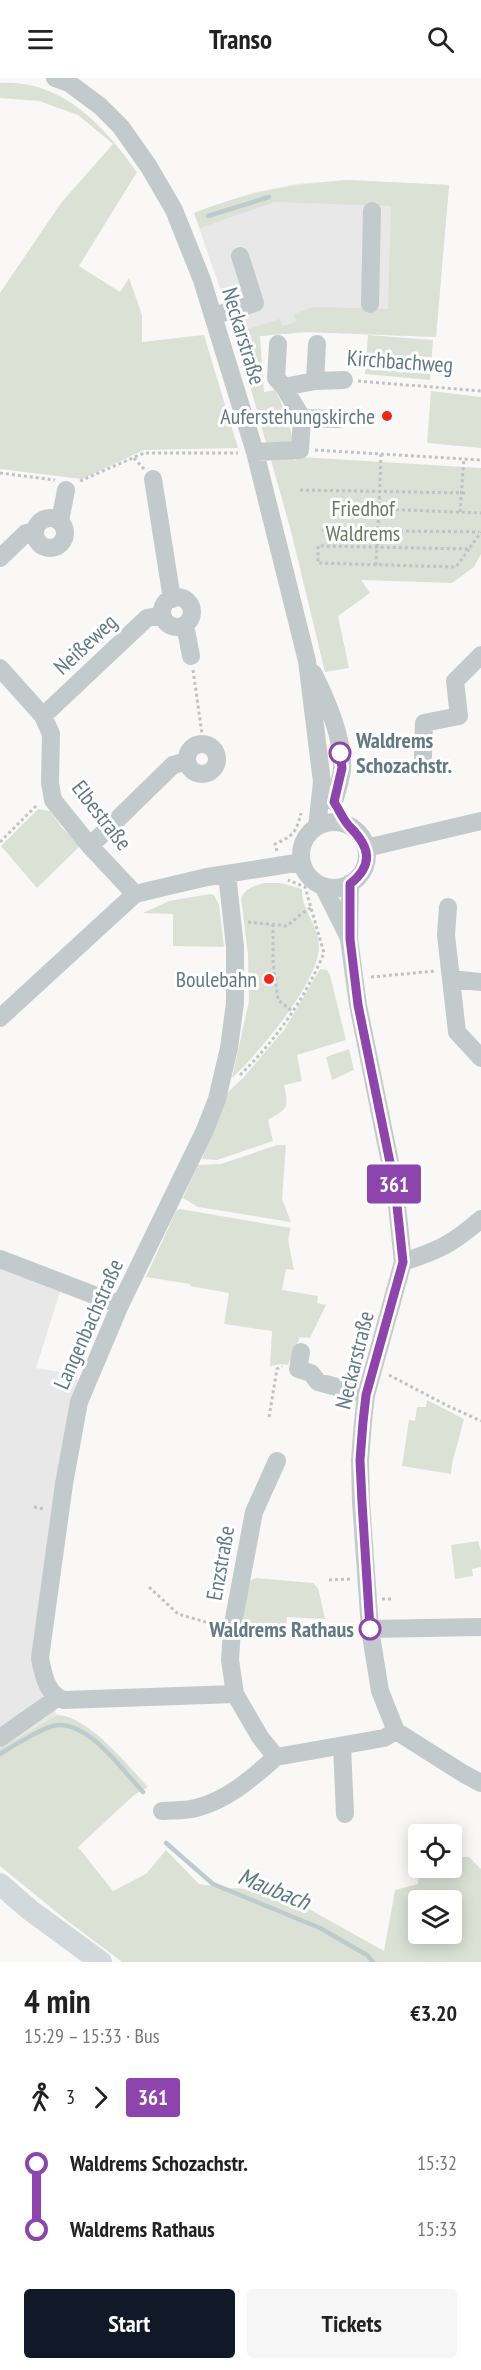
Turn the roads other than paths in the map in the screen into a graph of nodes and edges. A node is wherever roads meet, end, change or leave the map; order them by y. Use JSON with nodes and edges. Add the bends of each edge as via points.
{"nodes":[{"id":1,"x":66,"y":80,"type":"edge"},
{"id":2,"x":372,"y":211,"type":"dead end"},
{"id":3,"x":240,"y":256,"type":"dead end"},
{"id":4,"x":370,"y":304,"type":"dead end"},
{"id":5,"x":213,"y":316,"type":"junction"},
{"id":6,"x":278,"y":344,"type":"dead end"},
{"id":7,"x":317,"y":344,"type":"dead end"},
{"id":8,"x":344,"y":380,"type":"road end"},
{"id":9,"x":315,"y":381,"type":"junction"},
{"id":10,"x":284,"y":387,"type":"junction"},
{"id":11,"x":302,"y":418,"type":"junction"},
{"id":12,"x":339,"y":419,"type":"dead end"},
{"id":13,"x":255,"y":452,"type":"junction"},
{"id":14,"x":153,"y":479,"type":"dead end"},
{"id":15,"x":66,"y":484,"type":"road end"},
{"id":16,"x":0,"y":558,"type":"edge"},
{"id":17,"x":172,"y":599,"type":"junction"},
{"id":18,"x":162,"y":615,"type":"junction"},
{"id":19,"x":185,"y":625,"type":"junction"},
{"id":20,"x":481,"y":655,"type":"edge"},
{"id":21,"x":191,"y":656,"type":"road end"},
{"id":22,"x":307,"y":661,"type":"junction"},
{"id":23,"x":0,"y":668,"type":"edge"},
{"id":24,"x":43,"y":716,"type":"junction"},
{"id":25,"x":423,"y":756,"type":"dead end"},
{"id":26,"x":187,"y":761,"type":"junction"},
{"id":27,"x":322,"y":782,"type":"junction"},
{"id":28,"x":334,"y":802,"type":"junction"},
{"id":29,"x":481,"y":821,"type":"edge"},
{"id":30,"x":349,"y":826,"type":"junction"},
{"id":31,"x":316,"y":827,"type":"junction"},
{"id":32,"x":90,"y":846,"type":"junction"},
{"id":33,"x":366,"y":848,"type":"junction"},
{"id":34,"x":302,"y":862,"type":"junction"},
{"id":35,"x":227,"y":874,"type":"junction"},
{"id":36,"x":350,"y":884,"type":"junction"},
{"id":37,"x":323,"y":886,"type":"junction"},
{"id":38,"x":135,"y":894,"type":"junction"},
{"id":39,"x":448,"y":907,"type":"dead end"},
{"id":40,"x":350,"y":939,"type":"junction"},
{"id":41,"x":451,"y":974,"type":"junction"},
{"id":42,"x":481,"y":982,"type":"edge"},
{"id":43,"x":2,"y":1013,"type":"edge"},
{"id":44,"x":481,"y":1058,"type":"edge"},
{"id":45,"x":481,"y":1219,"type":"edge"},
{"id":46,"x":0,"y":1259,"type":"edge"},
{"id":47,"x":403,"y":1262,"type":"junction"},
{"id":48,"x":120,"y":1305,"type":"junction"},
{"id":49,"x":300,"y":1361,"type":"road end"},
{"id":50,"x":366,"y":1395,"type":"junction"},
{"id":51,"x":277,"y":1461,"type":"dead end"},
{"id":52,"x":481,"y":1627,"type":"edge"},
{"id":53,"x":370,"y":1629,"type":"junction"},
{"id":54,"x":235,"y":1694,"type":"junction"},
{"id":55,"x":57,"y":1698,"type":"junction"},
{"id":56,"x":396,"y":1731,"type":"junction"},
{"id":57,"x":0,"y":1738,"type":"edge"},
{"id":58,"x":342,"y":1746,"type":"junction"},
{"id":59,"x":276,"y":1757,"type":"junction"},
{"id":60,"x":481,"y":1783,"type":"edge"},
{"id":61,"x":162,"y":1811,"type":"dead end"},
{"id":62,"x":345,"y":1814,"type":"dead end"},
{"id":63,"x":0,"y":1884,"type":"edge"},
{"id":64,"x":101,"y":1962,"type":"edge"}],
"edges":[{"from":1,"to":5,"type":"street","name":"Neckarstraße","via":[[100,105],[149,166],[186,237]]},
{"from":2,"to":4,"type":"street"},
{"from":3,"to":5,"type":"street","via":[[255,303]]},
{"from":5,"to":13,"type":"street","name":"Neckarstraße"},
{"from":6,"to":10,"type":"street","via":[[276,378]]},
{"from":7,"to":9,"type":"street","name":"Kirchbachweg"},
{"from":8,"to":9,"type":"street","name":"Kirchbachweg"},
{"from":9,"to":10,"type":"street","name":"Kirchbachweg"},
{"from":10,"to":11,"type":"street"},
{"from":11,"to":12,"type":"street"},
{"from":11,"to":13,"type":"street","via":[[300,450]]},
{"from":13,"to":22,"type":"street","name":"Neckarstraße"},
{"from":14,"to":17,"type":"street"},
{"from":15,"to":16,"type":"street","via":[[60,521],[46,519]]},
{"from":17,"to":18,"type":"street","via":[[163,606]]},
{"from":17,"to":19,"type":"street","via":[[182,598],[190,605],[191,618]]},
{"from":18,"to":19,"type":"street","via":[[171,626]]},
{"from":18,"to":24,"type":"street","name":"Neißeweg","via":[[147,618]]},
{"from":19,"to":21,"type":"street"},
{"from":20,"to":25,"type":"street","via":[[455,681],[459,716],[424,723]]},
{"from":22,"to":27,"type":"street","name":"Neckarstraße"},
{"from":22,"to":28,"type":"street","via":[[338,738],[342,768]]},
{"from":23,"to":24,"type":"street","name":"Elbestraße"},
{"from":24,"to":32,"type":"street","name":"Elbestraße","via":[[51,734],[53,800]]},
{"from":26,"to":26,"type":"street","via":[[190,749],[202,739],[217,759],[213,768],[200,774],[191,770]]},
{"from":26,"to":32,"type":"street","via":[[173,765]]},
{"from":27,"to":28,"type":"street","name":"Neckarstraße"},
{"from":27,"to":31,"type":"street","name":"Neckarstraße"},
{"from":28,"to":30,"type":"street","name":"Neckarstraße"},
{"from":29,"to":33,"type":"street"},
{"from":30,"to":31,"type":"street","via":[[337,822]]},
{"from":30,"to":33,"type":"street"},
{"from":31,"to":34,"type":"street","via":[[304,841]]},
{"from":32,"to":38,"type":"street","name":"Elbestraße"},
{"from":33,"to":36,"type":"street","via":[[364,866]]},
{"from":34,"to":35,"type":"street"},
{"from":34,"to":37,"type":"street","via":[[311,879]]},
{"from":35,"to":38,"type":"street"},
{"from":35,"to":48,"type":"street","name":"Langenbachstraße","via":[[234,925],[236,1003],[217,1099]]},
{"from":36,"to":37,"type":"street","via":[[338,888]]},
{"from":36,"to":40,"type":"street","name":"Neckarstraße"},
{"from":37,"to":40,"type":"street","name":"Neckarstraße"},
{"from":38,"to":43,"type":"street"},
{"from":39,"to":41,"type":"street","via":[[446,935]]},
{"from":40,"to":47,"type":"street","name":"Neckarstraße","via":[[365,1045],[395,1187]]},
{"from":41,"to":42,"type":"street"},
{"from":41,"to":44,"type":"street","via":[[457,1032]]},
{"from":45,"to":47,"type":"street","via":[[455,1242]]},
{"from":46,"to":48,"type":"street"},
{"from":47,"to":50,"type":"street","name":"Neckarstraße"},
{"from":48,"to":55,"type":"street","name":"Langenbachstraße","via":[[78,1402],[64,1484],[40,1658],[46,1683]]},
{"from":49,"to":50,"type":"street","via":[[318,1382]]},
{"from":50,"to":53,"type":"street","name":"Neckarstraße","via":[[360,1460]]},
{"from":51,"to":54,"type":"street","name":"Enzstraße","via":[[254,1512],[232,1629],[230,1660]]},
{"from":52,"to":53,"type":"street"},
{"from":53,"to":56,"type":"street","name":"Neckarstraße","via":[[380,1691]]},
{"from":54,"to":55,"type":"street","via":[[70,1701]]},
{"from":54,"to":59,"type":"street","name":"Enzstraße"},
{"from":55,"to":57,"type":"street"},
{"from":56,"to":58,"type":"street","via":[[384,1738]]},
{"from":56,"to":60,"type":"street"},
{"from":58,"to":59,"type":"street"},
{"from":58,"to":62,"type":"street"},
{"from":59,"to":61,"type":"street","via":[[238,1789],[216,1801],[194,1809]]},
{"from":63,"to":64,"type":"main road"}]}
